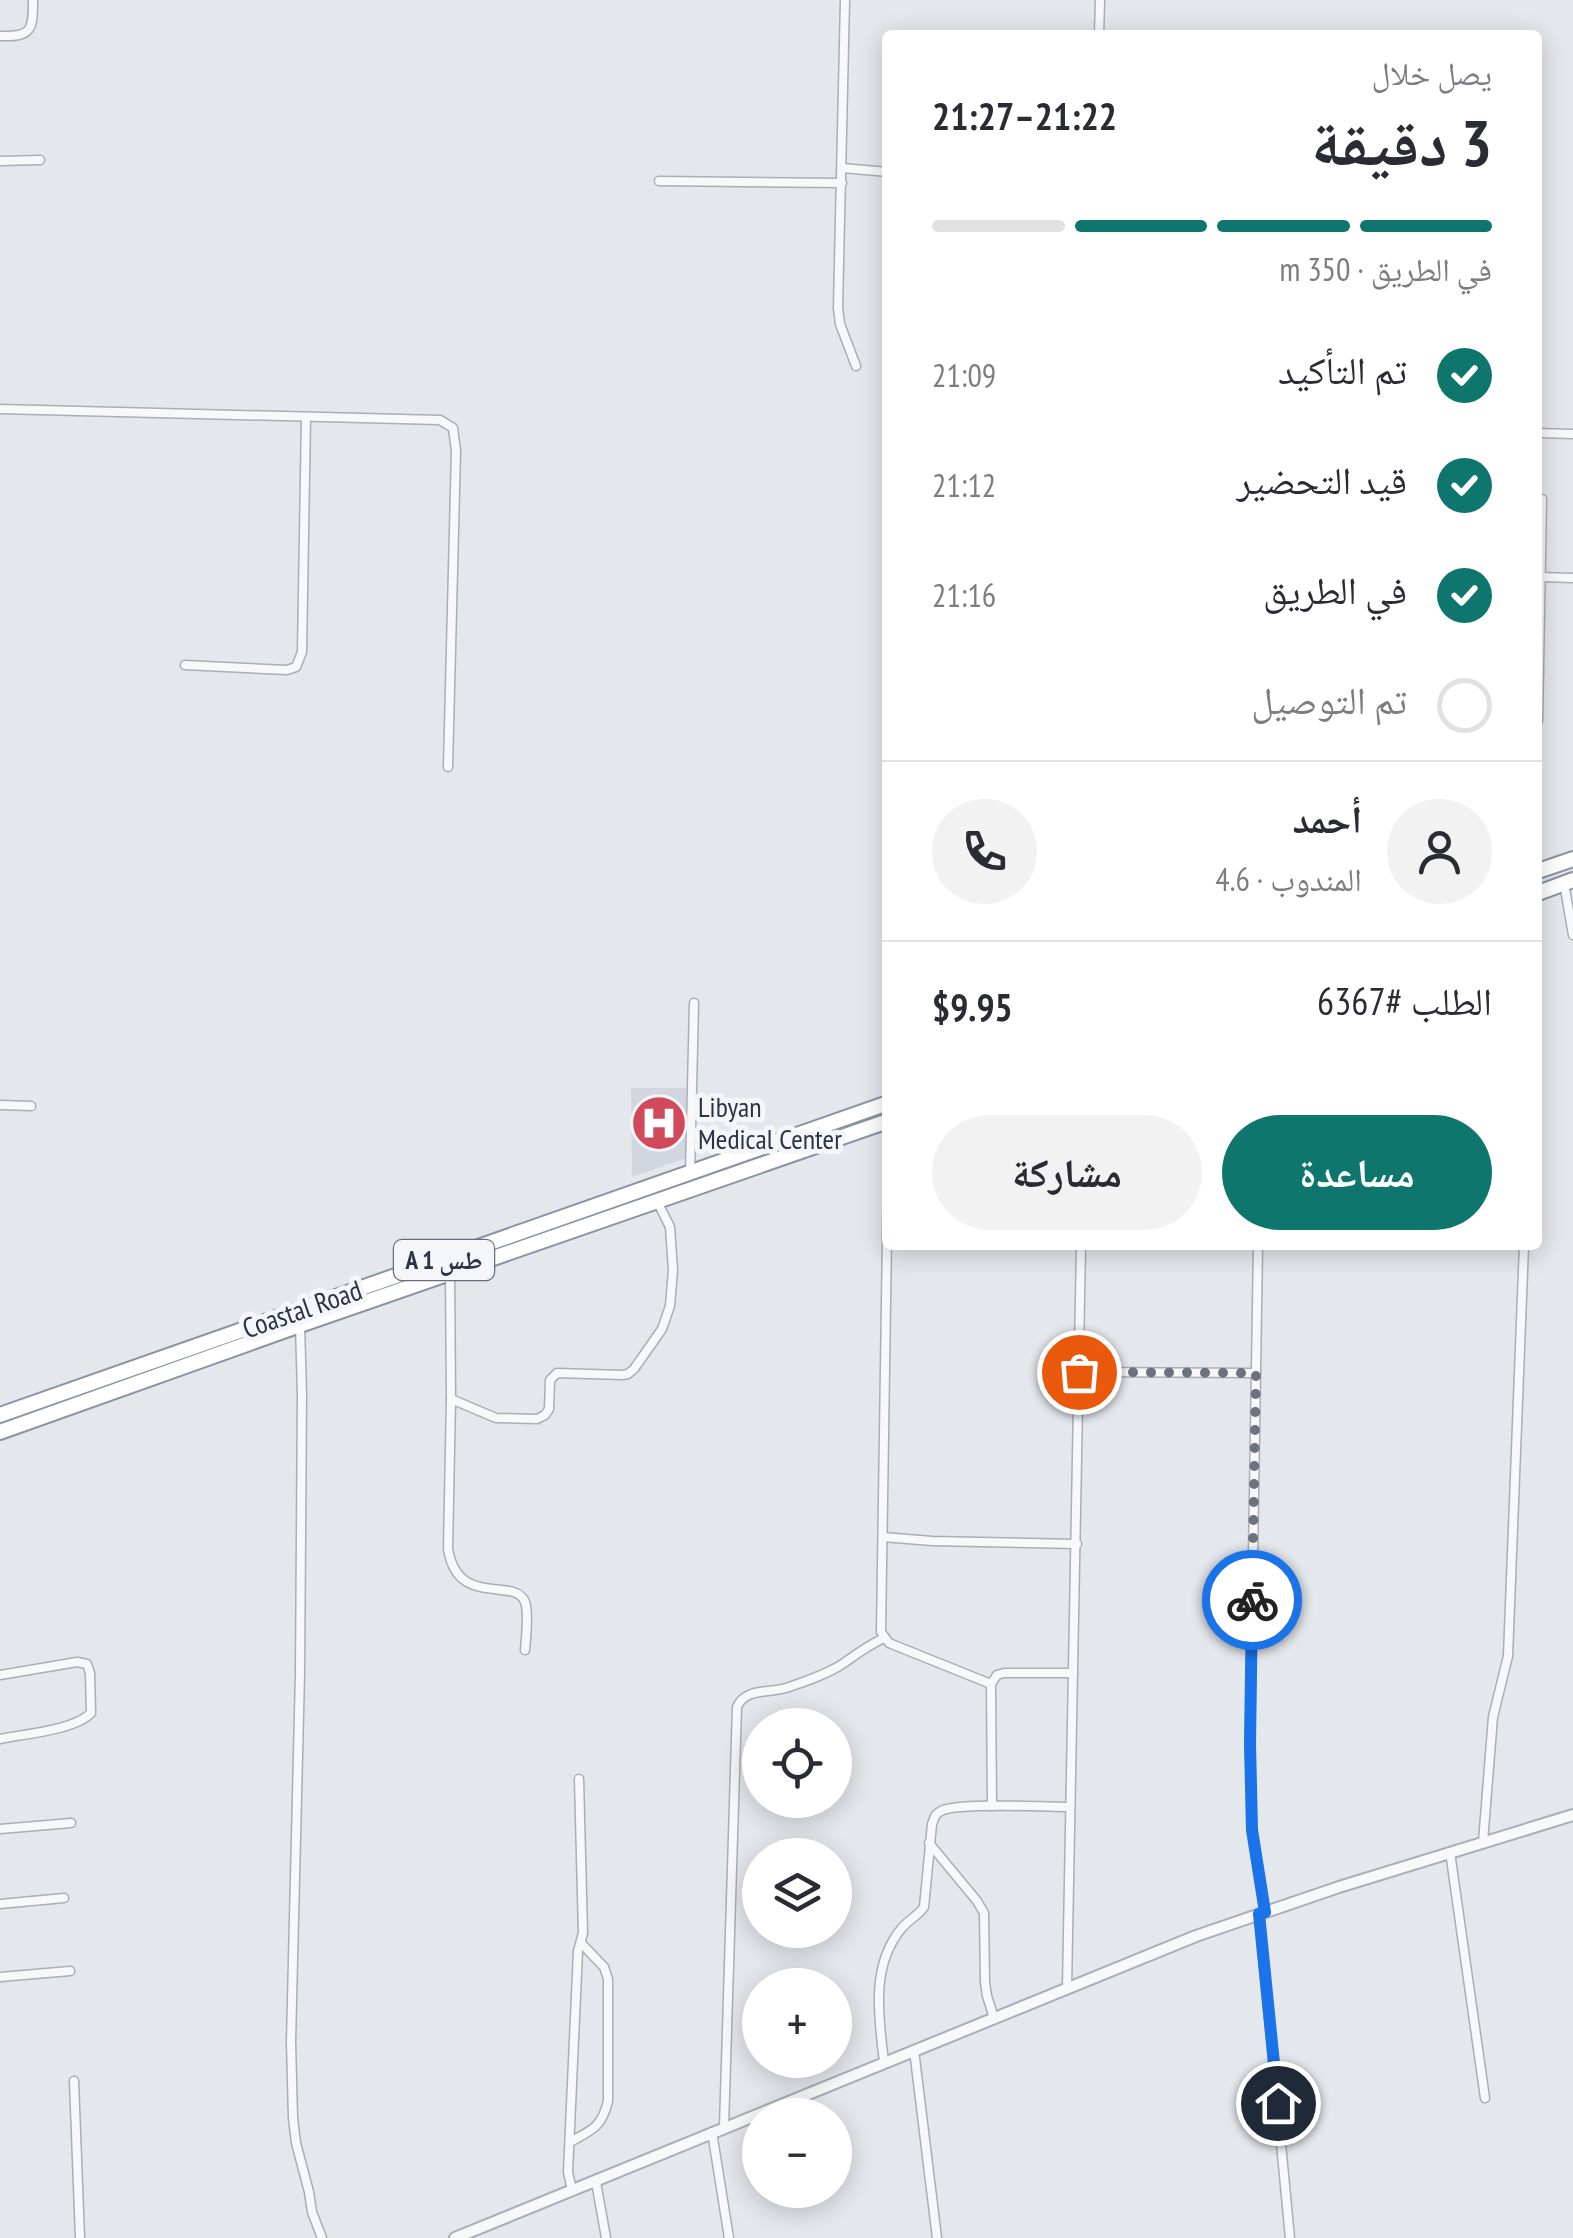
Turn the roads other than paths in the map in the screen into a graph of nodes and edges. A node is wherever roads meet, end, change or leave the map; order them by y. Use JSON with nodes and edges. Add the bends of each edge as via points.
{"nodes":[{"id":1,"x":34,"y":0,"type":"edge"},
{"id":2,"x":845,"y":0,"type":"edge"},
{"id":3,"x":1100,"y":0,"type":"edge"},
{"id":4,"x":1099,"y":30,"type":"edge"},
{"id":5,"x":0,"y":36,"type":"edge"},
{"id":6,"x":40,"y":160,"type":"dead end"},
{"id":7,"x":0,"y":161,"type":"edge"},
{"id":8,"x":842,"y":168,"type":"junction"},
{"id":9,"x":882,"y":171,"type":"edge"},
{"id":10,"x":659,"y":181,"type":"dead end"},
{"id":11,"x":842,"y":183,"type":"junction"},
{"id":12,"x":856,"y":366,"type":"dead end"},
{"id":13,"x":0,"y":409,"type":"edge"},
{"id":14,"x":306,"y":416,"type":"junction"},
{"id":15,"x":1542,"y":433,"type":"edge"},
{"id":16,"x":1573,"y":434,"type":"edge"},
{"id":17,"x":1542,"y":577,"type":"edge"},
{"id":18,"x":1573,"y":578,"type":"edge"},
{"id":19,"x":185,"y":665,"type":"dead end"},
{"id":20,"x":448,"y":768,"type":"dead end"},
{"id":21,"x":1573,"y":859,"type":"edge"},
{"id":22,"x":1542,"y":866,"type":"edge"},
{"id":23,"x":1568,"y":882,"type":"edge"},
{"id":24,"x":1542,"y":892,"type":"edge"},
{"id":25,"x":1573,"y":935,"type":"edge"},
{"id":26,"x":694,"y":1003,"type":"dead end"},
{"id":27,"x":0,"y":1105,"type":"edge"},
{"id":28,"x":882,"y":1105,"type":"edge"},
{"id":29,"x":31,"y":1106,"type":"dead end"},
{"id":30,"x":882,"y":1123,"type":"edge"},
{"id":31,"x":690,"y":1174,"type":"junction"},
{"id":32,"x":657,"y":1201,"type":"junction"},
{"id":33,"x":887,"y":1250,"type":"edge"},
{"id":34,"x":1081,"y":1250,"type":"edge"},
{"id":35,"x":1258,"y":1250,"type":"edge"},
{"id":36,"x":1524,"y":1250,"type":"edge"},
{"id":37,"x":450,"y":1273,"type":"junction"},
{"id":38,"x":300,"y":1325,"type":"junction"},
{"id":39,"x":1079,"y":1372,"type":"junction"},
{"id":40,"x":1256,"y":1373,"type":"junction"},
{"id":41,"x":451,"y":1399,"type":"junction"},
{"id":42,"x":0,"y":1415,"type":"edge"},
{"id":43,"x":0,"y":1432,"type":"edge"},
{"id":44,"x":882,"y":1536,"type":"junction"},
{"id":45,"x":1077,"y":1544,"type":"junction"},
{"id":46,"x":884,"y":1638,"type":"junction"},
{"id":47,"x":526,"y":1650,"type":"dead end"},
{"id":48,"x":1072,"y":1674,"type":"junction"},
{"id":49,"x":0,"y":1675,"type":"edge"},
{"id":50,"x":991,"y":1684,"type":"junction"},
{"id":51,"x":0,"y":1738,"type":"edge"},
{"id":52,"x":579,"y":1779,"type":"dead end"},
{"id":53,"x":992,"y":1806,"type":"junction"},
{"id":54,"x":1070,"y":1806,"type":"junction"},
{"id":55,"x":1573,"y":1815,"type":"edge"},
{"id":56,"x":72,"y":1823,"type":"dead end"},
{"id":57,"x":0,"y":1829,"type":"edge"},
{"id":58,"x":1483,"y":1842,"type":"junction"},
{"id":59,"x":929,"y":1843,"type":"junction"},
{"id":60,"x":1450,"y":1852,"type":"junction"},
{"id":61,"x":64,"y":1898,"type":"dead end"},
{"id":62,"x":0,"y":1904,"type":"edge"},
{"id":63,"x":1262,"y":1913,"type":"junction"},
{"id":64,"x":581,"y":1943,"type":"junction"},
{"id":65,"x":70,"y":1971,"type":"dead end"},
{"id":66,"x":0,"y":1978,"type":"edge"},
{"id":67,"x":1067,"y":1988,"type":"junction"},
{"id":68,"x":994,"y":2018,"type":"junction"},
{"id":69,"x":914,"y":2050,"type":"junction"},
{"id":70,"x":884,"y":2062,"type":"junction"},
{"id":71,"x":74,"y":2081,"type":"dead end"},
{"id":72,"x":1485,"y":2098,"type":"dead end"},
{"id":73,"x":724,"y":2127,"type":"junction"},
{"id":74,"x":712,"y":2132,"type":"junction"},
{"id":75,"x":570,"y":2142,"type":"junction"},
{"id":76,"x":596,"y":2182,"type":"junction"},
{"id":77,"x":572,"y":2191,"type":"junction"},
{"id":78,"x":80,"y":2238,"type":"edge"},
{"id":79,"x":322,"y":2238,"type":"edge"},
{"id":80,"x":455,"y":2238,"type":"edge"},
{"id":81,"x":606,"y":2238,"type":"edge"},
{"id":82,"x":729,"y":2238,"type":"edge"},
{"id":83,"x":937,"y":2238,"type":"edge"},
{"id":84,"x":1290,"y":2238,"type":"edge"}],
"edges":[{"from":1,"to":5,"type":"street","via":[[30,30]]},
{"from":2,"to":8,"type":"street"},
{"from":3,"to":4,"type":"street"},
{"from":6,"to":7,"type":"street"},
{"from":8,"to":9,"type":"street"},
{"from":8,"to":11,"type":"street"},
{"from":10,"to":11,"type":"street"},
{"from":11,"to":12,"type":"street","via":[[838,308]]},
{"from":13,"to":14,"type":"street"},
{"from":14,"to":19,"type":"street","via":[[302,652],[296,667]]},
{"from":14,"to":20,"type":"street","via":[[440,420],[454,428]]},
{"from":15,"to":16,"type":"street"},
{"from":17,"to":18,"type":"street"},
{"from":21,"to":22,"type":"highway"},
{"from":23,"to":24,"type":"highway"},
{"from":23,"to":25,"type":"street"},
{"from":26,"to":31,"type":"street"},
{"from":27,"to":29,"type":"street"},
{"from":28,"to":31,"type":"highway","name":"Coastal Road","number":"A 1 طس"},
{"from":30,"to":32,"type":"highway","name":"Coastal Road","number":"A 1 طس"},
{"from":31,"to":42,"type":"highway","name":"Coastal Road","number":"A 1 طس"},
{"from":32,"to":37,"type":"highway","name":"Coastal Road","number":"A 1 طس"},
{"from":32,"to":41,"type":"street","via":[[670,1227],[670,1306],[634,1369],[622,1375],[557,1373],[550,1380],[549,1410],[537,1419],[496,1418]]},
{"from":33,"to":44,"type":"street"},
{"from":34,"to":39,"type":"street"},
{"from":35,"to":40,"type":"street"},
{"from":36,"to":58,"type":"street","via":[[1508,1656],[1493,1716]]},
{"from":37,"to":38,"type":"highway","name":"Coastal Road","number":"A 1 طس"},
{"from":37,"to":41,"type":"street"},
{"from":38,"to":43,"type":"highway","name":"Coastal Road","number":"A 1 طس"},
{"from":38,"to":79,"type":"street","via":[[292,2118]]},
{"from":39,"to":40,"type":"street"},
{"from":39,"to":45,"type":"street"},
{"from":40,"to":63,"type":"street","via":[[1250,1744]]},
{"from":41,"to":47,"type":"street","via":[[450,1565],[482,1589],[520,1594],[526,1603]]},
{"from":44,"to":45,"type":"street"},
{"from":44,"to":46,"type":"street"},
{"from":45,"to":48,"type":"street"},
{"from":46,"to":50,"type":"street"},
{"from":46,"to":73,"type":"street","via":[[799,1683],[747,1695],[737,1707]]},
{"from":48,"to":50,"type":"street","via":[[1004,1673]]},
{"from":48,"to":54,"type":"street"},
{"from":49,"to":51,"type":"street","via":[[87,1664],[91,1713],[71,1724]]},
{"from":50,"to":53,"type":"street"},
{"from":52,"to":64,"type":"street"},
{"from":53,"to":54,"type":"street"},
{"from":53,"to":59,"type":"street","via":[[936,1814]]},
{"from":54,"to":67,"type":"street"},
{"from":55,"to":58,"type":"street"},
{"from":56,"to":57,"type":"street"},
{"from":58,"to":60,"type":"street"},
{"from":59,"to":68,"type":"street","via":[[984,1914],[986,1996]]},
{"from":59,"to":70,"type":"street","via":[[924,1906],[901,1928],[880,1979]]},
{"from":60,"to":63,"type":"street"},
{"from":60,"to":72,"type":"street"},
{"from":61,"to":62,"type":"street"},
{"from":63,"to":67,"type":"street"},
{"from":63,"to":84,"type":"street"},
{"from":64,"to":75,"type":"street"},
{"from":64,"to":75,"type":"street","via":[[608,1979],[608,2101],[596,2127]]},
{"from":65,"to":66,"type":"street"},
{"from":67,"to":68,"type":"street"},
{"from":68,"to":69,"type":"street"},
{"from":69,"to":70,"type":"street"},
{"from":69,"to":83,"type":"street"},
{"from":70,"to":73,"type":"street"},
{"from":71,"to":78,"type":"street"},
{"from":73,"to":74,"type":"street"},
{"from":74,"to":76,"type":"street"},
{"from":74,"to":82,"type":"street"},
{"from":75,"to":77,"type":"street"},
{"from":76,"to":77,"type":"street"},
{"from":76,"to":81,"type":"street"},
{"from":77,"to":80,"type":"street"}]}
